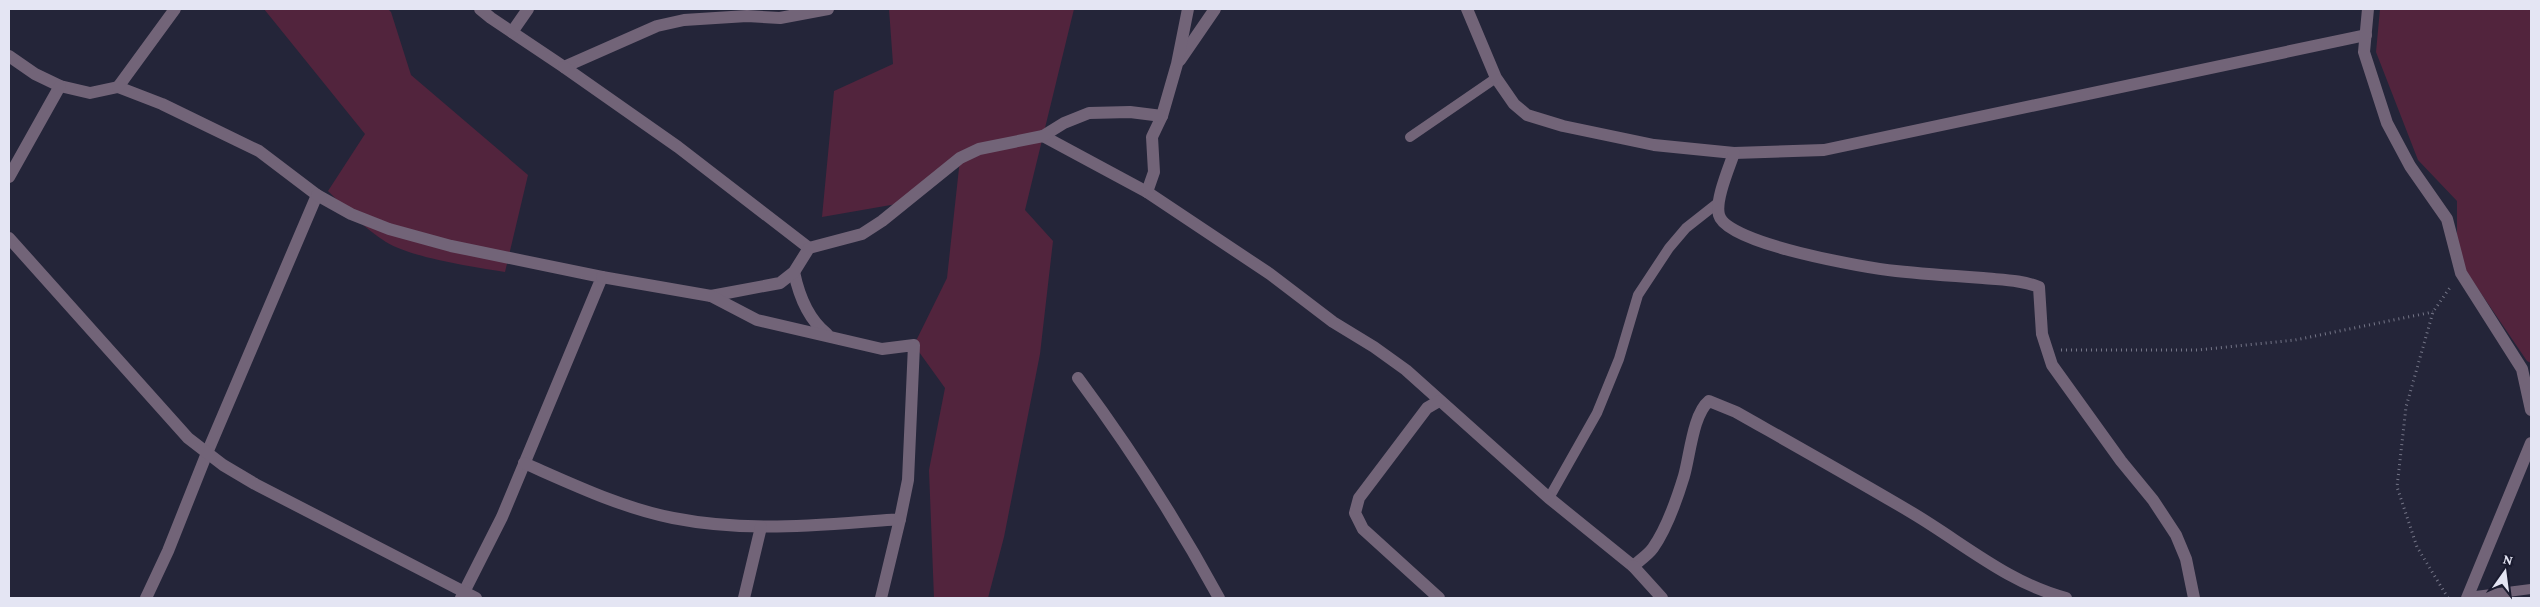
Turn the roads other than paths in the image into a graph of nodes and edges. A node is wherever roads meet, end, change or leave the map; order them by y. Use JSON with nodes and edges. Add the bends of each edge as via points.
{"nodes":[{"id":1,"x":175,"y":9,"type":"edge"},
{"id":2,"x":480,"y":9,"type":"edge"},
{"id":3,"x":528,"y":9,"type":"edge"},
{"id":4,"x":828,"y":9,"type":"edge"},
{"id":5,"x":1188,"y":9,"type":"edge"},
{"id":6,"x":1215,"y":9,"type":"edge"},
{"id":7,"x":1467,"y":9,"type":"edge"},
{"id":8,"x":2368,"y":9,"type":"edge"},
{"id":9,"x":512,"y":32,"type":"junction"},
{"id":10,"x":2366,"y":36,"type":"junction"},
{"id":11,"x":9,"y":56,"type":"edge"},
{"id":12,"x":1177,"y":64,"type":"junction"},
{"id":13,"x":564,"y":67,"type":"junction"},
{"id":14,"x":1496,"y":78,"type":"junction"},
{"id":15,"x":60,"y":86,"type":"junction"},
{"id":16,"x":118,"y":87,"type":"junction"},
{"id":17,"x":1162,"y":116,"type":"junction"},
{"id":18,"x":1043,"y":136,"type":"junction"},
{"id":19,"x":1410,"y":138,"type":"dead end"},
{"id":20,"x":1734,"y":153,"type":"junction"},
{"id":21,"x":9,"y":177,"type":"edge"},
{"id":22,"x":1147,"y":192,"type":"junction"},
{"id":23,"x":317,"y":195,"type":"junction"},
{"id":24,"x":1719,"y":202,"type":"junction"},
{"id":25,"x":9,"y":238,"type":"edge"},
{"id":26,"x":809,"y":248,"type":"junction"},
{"id":27,"x":794,"y":272,"type":"junction"},
{"id":28,"x":602,"y":277,"type":"junction"},
{"id":29,"x":711,"y":296,"type":"junction"},
{"id":30,"x":831,"y":338,"type":"junction"},
{"id":31,"x":2527,"y":370,"type":"edge"},
{"id":32,"x":1078,"y":378,"type":"dead end"},
{"id":33,"x":1438,"y":402,"type":"junction"},
{"id":34,"x":2531,"y":410,"type":"edge"},
{"id":35,"x":2531,"y":443,"type":"edge"},
{"id":36,"x":207,"y":453,"type":"junction"},
{"id":37,"x":524,"y":463,"type":"junction"},
{"id":38,"x":1549,"y":498,"type":"junction"},
{"id":39,"x":900,"y":519,"type":"junction"},
{"id":40,"x":761,"y":527,"type":"junction"},
{"id":41,"x":1633,"y":566,"type":"junction"},
{"id":42,"x":2531,"y":588,"type":"edge"},
{"id":43,"x":463,"y":595,"type":"edge"},
{"id":44,"x":2468,"y":597,"type":"edge"},
{"id":45,"x":146,"y":598,"type":"edge"},
{"id":46,"x":476,"y":598,"type":"edge"},
{"id":47,"x":744,"y":598,"type":"edge"},
{"id":48,"x":881,"y":598,"type":"edge"},
{"id":49,"x":1219,"y":598,"type":"edge"},
{"id":50,"x":1439,"y":598,"type":"edge"},
{"id":51,"x":1662,"y":598,"type":"edge"},
{"id":52,"x":2066,"y":598,"type":"edge"},
{"id":53,"x":2194,"y":598,"type":"edge"}],
"edges":[{"from":1,"to":16,"type":"street"},
{"from":2,"to":9,"type":"street"},
{"from":3,"to":9,"type":"street"},
{"from":4,"to":13,"type":"street","via":[[780,18],[747,16],[684,20],[649,30]]},
{"from":5,"to":12,"type":"street"},
{"from":6,"to":12,"type":"street"},
{"from":7,"to":14,"type":"street"},
{"from":8,"to":10,"type":"street"},
{"from":9,"to":13,"type":"street"},
{"from":10,"to":20,"type":"street","via":[[1824,150]]},
{"from":10,"to":31,"type":"street","via":[[2364,52],[2387,123],[2410,166],[2447,219],[2461,273]]},
{"from":11,"to":15,"type":"street"},
{"from":12,"to":17,"type":"street"},
{"from":13,"to":26,"type":"street","via":[[678,148]]},
{"from":14,"to":19,"type":"lane"},
{"from":14,"to":20,"type":"street","via":[[1514,104],[1527,115],[1542,120],[1654,146]]},
{"from":15,"to":16,"type":"street","via":[[90,93]]},
{"from":15,"to":21,"type":"street"},
{"from":16,"to":23,"type":"street","via":[[162,104],[259,151]]},
{"from":17,"to":18,"type":"street","via":[[1130,112],[1089,114],[1064,123]]},
{"from":17,"to":22,"type":"street","via":[[1152,137],[1154,172]]},
{"from":18,"to":22,"type":"street"},
{"from":18,"to":26,"type":"street","via":[[979,149],[960,158],[862,234]]},
{"from":20,"to":24,"type":"street"},
{"from":22,"to":33,"type":"street","via":[[1406,370]]},
{"from":23,"to":28,"type":"street","via":[[351,214],[389,229],[451,246]]},
{"from":23,"to":36,"type":"street"},
{"from":24,"to":38,"type":"lane","via":[[1686,228],[1638,295],[1619,359],[1597,413]]},
{"from":24,"to":53,"type":"street","via":[[1719,215],[1724,224],[1736,232],[1793,251],[1894,271],[2006,280],[2039,287],[2046,350],[2064,385],[2153,500],[2176,535],[2186,559]]},
{"from":25,"to":36,"type":"street","via":[[168,417]]},
{"from":26,"to":27,"type":"street"},
{"from":27,"to":29,"type":"street","via":[[780,283]]},
{"from":27,"to":30,"type":"street","via":[[800,297],[817,326]]},
{"from":28,"to":29,"type":"street"},
{"from":28,"to":37,"type":"street"},
{"from":29,"to":30,"type":"street","via":[[757,320]]},
{"from":30,"to":39,"type":"street","via":[[882,349],[914,346],[908,480]]},
{"from":31,"to":34,"type":"street"},
{"from":32,"to":49,"type":"street","via":[[1123,439],[1182,531]]},
{"from":33,"to":38,"type":"street"},
{"from":33,"to":50,"type":"street","via":[[1427,408],[1360,498],[1356,513],[1363,529]]},
{"from":35,"to":44,"type":"street"},
{"from":36,"to":43,"type":"street","via":[[255,484]]},
{"from":36,"to":45,"type":"street"},
{"from":37,"to":40,"type":"street","via":[[618,502],[671,518]]},
{"from":37,"to":43,"type":"street","via":[[483,559]]},
{"from":38,"to":41,"type":"street"},
{"from":39,"to":40,"type":"street"},
{"from":39,"to":48,"type":"street"},
{"from":40,"to":47,"type":"street"},
{"from":41,"to":51,"type":"street"},
{"from":41,"to":52,"type":"street","via":[[1653,548],[1670,514],[1683,478],[1697,417],[1709,400],[1736,412],[1907,510],[1993,566],[2027,584]]},
{"from":42,"to":44,"type":"lane"},
{"from":43,"to":46,"type":"street"}]}
